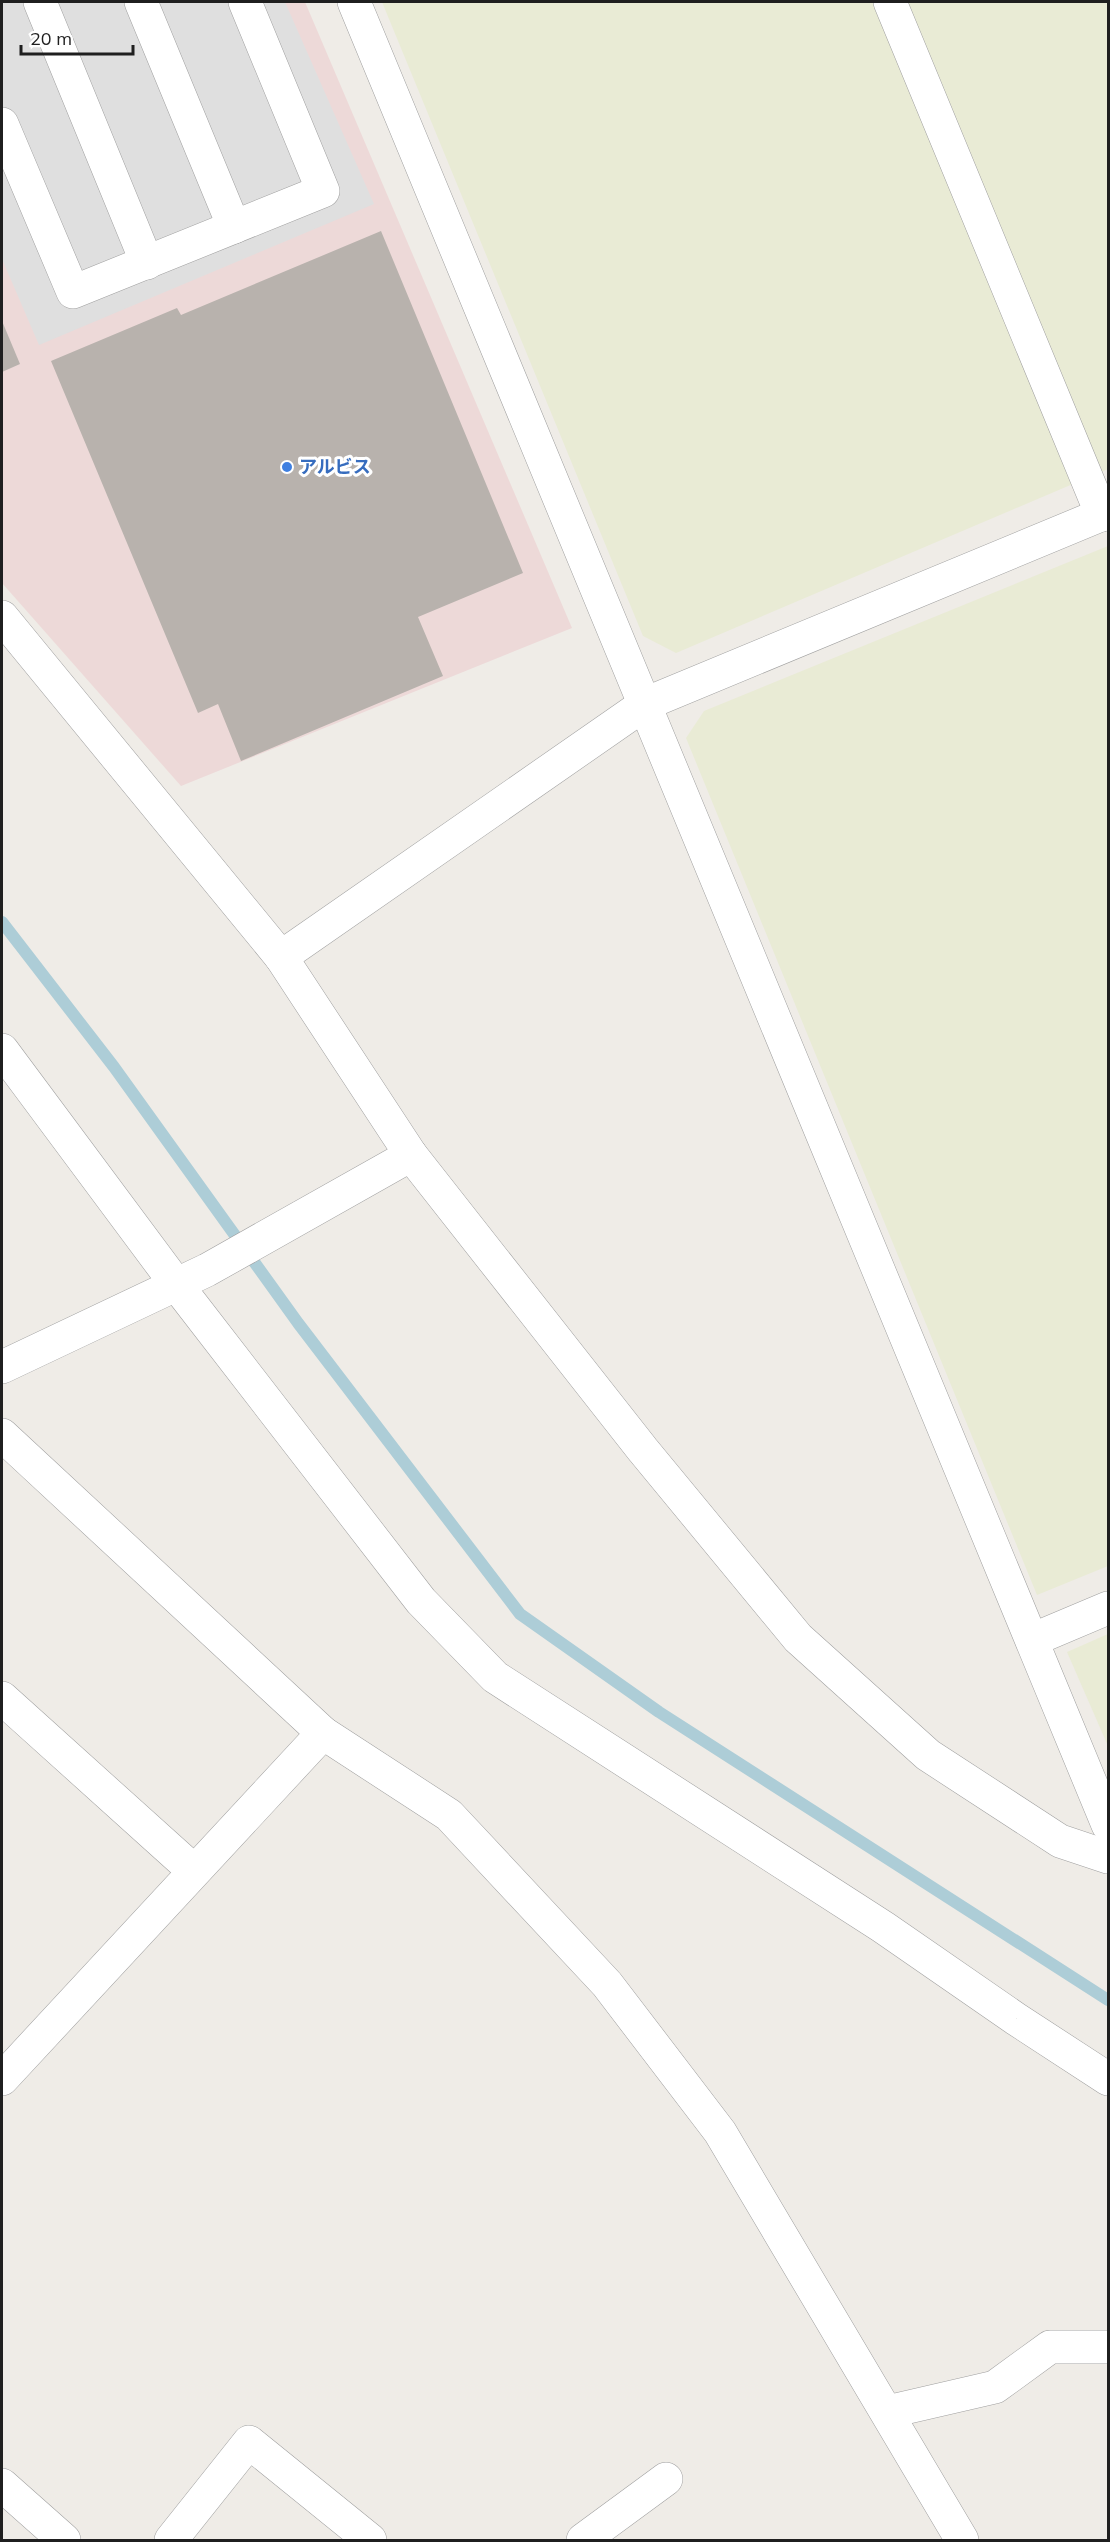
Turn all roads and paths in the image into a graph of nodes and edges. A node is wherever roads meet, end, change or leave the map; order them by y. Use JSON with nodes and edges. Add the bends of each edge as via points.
{"nodes":[{"id":1,"x":40,"y":2,"type":"edge"},
{"id":2,"x":141,"y":2,"type":"edge"},
{"id":3,"x":246,"y":2,"type":"edge"},
{"id":4,"x":354,"y":2,"type":"edge"},
{"id":5,"x":890,"y":2,"type":"edge"},
{"id":6,"x":2,"y":124,"type":"edge"},
{"id":7,"x":234,"y":227,"type":"junction"},
{"id":8,"x":147,"y":262,"type":"junction"},
{"id":9,"x":1105,"y":514,"type":"edge"},
{"id":10,"x":2,"y":617,"type":"edge"},
{"id":11,"x":645,"y":704,"type":"junction"},
{"id":12,"x":281,"y":957,"type":"junction"},
{"id":13,"x":2,"y":1050,"type":"edge"},
{"id":14,"x":411,"y":1155,"type":"junction"},
{"id":15,"x":176,"y":1284,"type":"junction"},
{"id":16,"x":2,"y":1366,"type":"edge"},
{"id":17,"x":2,"y":1435,"type":"edge"},
{"id":18,"x":1108,"y":1608,"type":"edge"},
{"id":19,"x":1032,"y":1640,"type":"junction"},
{"id":20,"x":2,"y":1698,"type":"edge"},
{"id":21,"x":323,"y":1733,"type":"junction"},
{"id":22,"x":1108,"y":1825,"type":"edge"},
{"id":23,"x":1108,"y":1857,"type":"edge"},
{"id":24,"x":194,"y":1871,"type":"junction"},
{"id":25,"x":2,"y":2079,"type":"edge"},
{"id":26,"x":1108,"y":2079,"type":"edge"},
{"id":27,"x":1108,"y":2347,"type":"edge"},
{"id":28,"x":887,"y":2412,"type":"junction"},
{"id":29,"x":666,"y":2479,"type":"dead end"},
{"id":30,"x":2,"y":2484,"type":"edge"},
{"id":31,"x":64,"y":2541,"type":"edge"},
{"id":32,"x":171,"y":2541,"type":"edge"},
{"id":33,"x":370,"y":2541,"type":"edge"},
{"id":34,"x":583,"y":2541,"type":"edge"},
{"id":35,"x":962,"y":2541,"type":"edge"}],
"edges":[{"from":1,"to":8,"type":"street"},
{"from":2,"to":7,"type":"street"},
{"from":3,"to":7,"type":"street","via":[[323,191]]},
{"from":4,"to":11,"type":"street"},
{"from":5,"to":9,"type":"street"},
{"from":6,"to":8,"type":"street","via":[[73,292]]},
{"from":7,"to":8,"type":"street"},
{"from":9,"to":11,"type":"street"},
{"from":10,"to":12,"type":"street"},
{"from":11,"to":12,"type":"street"},
{"from":11,"to":19,"type":"street"},
{"from":12,"to":14,"type":"street"},
{"from":13,"to":15,"type":"street"},
{"from":14,"to":15,"type":"street"},
{"from":14,"to":23,"type":"street","via":[[643,1450],[798,1638],[928,1755],[1060,1841]]},
{"from":15,"to":16,"type":"street"},
{"from":15,"to":26,"type":"street","via":[[421,1601],[495,1677],[883,1927]]},
{"from":17,"to":21,"type":"street"},
{"from":18,"to":19,"type":"street"},
{"from":19,"to":22,"type":"street"},
{"from":20,"to":24,"type":"street"},
{"from":21,"to":24,"type":"street"},
{"from":21,"to":28,"type":"street","via":[[449,1815],[608,1984],[720,2132]]},
{"from":24,"to":25,"type":"street"},
{"from":27,"to":28,"type":"street","via":[[1050,2347],[995,2387]]},
{"from":28,"to":35,"type":"street"},
{"from":29,"to":34,"type":"street"},
{"from":30,"to":31,"type":"street"},
{"from":32,"to":33,"type":"street","via":[[249,2442]]}]}
